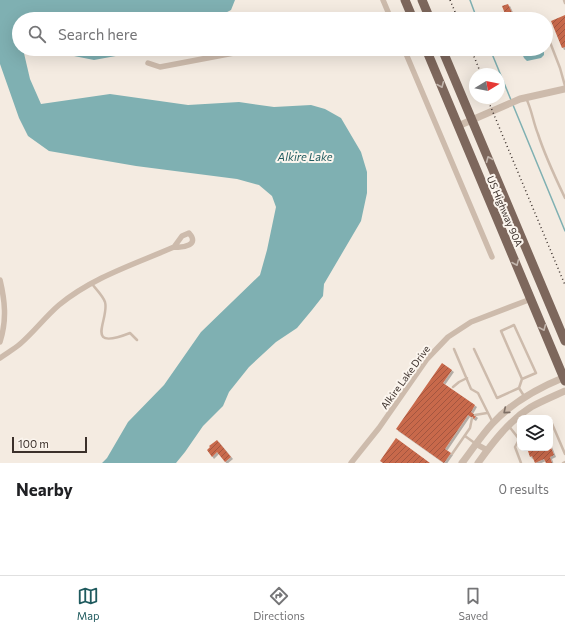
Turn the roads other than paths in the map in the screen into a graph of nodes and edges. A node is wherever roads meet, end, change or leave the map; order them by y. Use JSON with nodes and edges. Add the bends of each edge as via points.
{"nodes":[{"id":1,"x":383,"y":0,"type":"edge"},
{"id":2,"x":405,"y":0,"type":"edge"},
{"id":3,"x":422,"y":0,"type":"edge"},
{"id":4,"x":388,"y":12,"type":"edge"},
{"id":5,"x":409,"y":12,"type":"edge"},
{"id":6,"x":427,"y":12,"type":"edge"},
{"id":7,"x":553,"y":50,"type":"edge"},
{"id":8,"x":218,"y":56,"type":"edge"},
{"id":9,"x":407,"y":56,"type":"edge"},
{"id":10,"x":429,"y":56,"type":"edge"},
{"id":11,"x":445,"y":56,"type":"edge"},
{"id":12,"x":148,"y":63,"type":"dead end"},
{"id":13,"x":565,"y":87,"type":"edge"},
{"id":14,"x":523,"y":98,"type":"junction"},
{"id":15,"x":472,"y":120,"type":"junction"},
{"id":16,"x":458,"y":126,"type":"junction"},
{"id":17,"x":565,"y":198,"type":"edge"},
{"id":18,"x":174,"y":247,"type":"dead end"},
{"id":19,"x":492,"y":257,"type":"dead end"},
{"id":20,"x":0,"y":280,"type":"edge"},
{"id":21,"x":92,"y":283,"type":"junction"},
{"id":22,"x":545,"y":293,"type":"junction"},
{"id":23,"x":531,"y":299,"type":"junction"},
{"id":24,"x":137,"y":340,"type":"dead end"},
{"id":25,"x":565,"y":341,"type":"edge"},
{"id":26,"x":0,"y":342,"type":"edge"},
{"id":27,"x":454,"y":349,"type":"dead end"},
{"id":28,"x":474,"y":349,"type":"dead end"},
{"id":29,"x":0,"y":358,"type":"edge"},
{"id":30,"x":467,"y":378,"type":"junction"},
{"id":31,"x":522,"y":379,"type":"junction"},
{"id":32,"x":565,"y":379,"type":"edge"},
{"id":33,"x":452,"y":387,"type":"dead end"},
{"id":34,"x":519,"y":388,"type":"junction"},
{"id":35,"x":565,"y":391,"type":"edge"},
{"id":36,"x":524,"y":397,"type":"junction"},
{"id":37,"x":487,"y":413,"type":"junction"},
{"id":38,"x":476,"y":415,"type":"dead end"},
{"id":39,"x":472,"y":418,"type":"dead end"},
{"id":40,"x":493,"y":423,"type":"junction"},
{"id":41,"x":508,"y":425,"type":"junction"},
{"id":42,"x":553,"y":425,"type":"edge"},
{"id":43,"x":465,"y":436,"type":"junction"},
{"id":44,"x":517,"y":436,"type":"edge"},
{"id":45,"x":517,"y":441,"type":"edge"},
{"id":46,"x":476,"y":444,"type":"junction"},
{"id":47,"x":487,"y":450,"type":"junction"},
{"id":48,"x":452,"y":454,"type":"dead end"},
{"id":49,"x":565,"y":454,"type":"edge"},
{"id":50,"x":351,"y":463,"type":"edge"},
{"id":51,"x":462,"y":463,"type":"edge"},
{"id":52,"x":478,"y":463,"type":"edge"},
{"id":53,"x":521,"y":463,"type":"edge"}],
"edges":[{"from":1,"to":4,"type":"street"},
{"from":2,"to":5,"type":"main road"},
{"from":3,"to":6,"type":"main road"},
{"from":7,"to":13,"type":"lane"},
{"from":8,"to":12,"type":"street","via":[[160,67]]},
{"from":9,"to":19,"type":"street"},
{"from":10,"to":16,"type":"main road","name":"US Highway 90A","one_way":true},
{"from":11,"to":15,"type":"main road","name":"US Highway 90A"},
{"from":13,"to":14,"type":"street"},
{"from":14,"to":15,"type":"street"},
{"from":14,"to":17,"type":"lane","via":[[531,108],[545,155]]},
{"from":15,"to":16,"type":"street"},
{"from":22,"to":15,"type":"main road","name":"US Highway 90A","one_way":true},
{"from":16,"to":23,"type":"main road","name":"US Highway 90A","one_way":true},
{"from":18,"to":21,"type":"street"},
{"from":20,"to":26,"type":"street","via":[[5,322]]},
{"from":21,"to":24,"type":"lane","via":[[104,302],[102,336],[111,339],[130,333]]},
{"from":21,"to":29,"type":"street","via":[[59,305],[20,344]]},
{"from":22,"to":23,"type":"main road"},
{"from":22,"to":25,"type":"main road","name":"US Highway 90A"},
{"from":23,"to":32,"type":"main road","name":"US Highway 90A","one_way":true},
{"from":23,"to":50,"type":"street","name":"Alkire Lake Drive","via":[[471,322],[448,336],[427,359]]},
{"from":27,"to":30,"type":"lane"},
{"from":28,"to":34,"type":"lane","via":[[497,398]]},
{"from":30,"to":33,"type":"lane"},
{"from":30,"to":37,"type":"lane","via":[[471,389],[478,393]]},
{"from":31,"to":31,"type":"lane","via":[[536,373],[514,325],[501,331]]},
{"from":31,"to":34,"type":"lane"},
{"from":32,"to":36,"type":"street","via":[[551,382]]},
{"from":34,"to":36,"type":"lane"},
{"from":35,"to":41,"type":"street","via":[[531,407]]},
{"from":36,"to":40,"type":"street","one_way":true},
{"from":37,"to":38,"type":"lane"},
{"from":37,"to":40,"type":"lane"},
{"from":39,"to":43,"type":"lane"},
{"from":40,"to":46,"type":"street"},
{"from":41,"to":44,"type":"lane"},
{"from":41,"to":47,"type":"street"},
{"from":42,"to":49,"type":"lane"},
{"from":43,"to":46,"type":"lane"},
{"from":43,"to":48,"type":"lane"},
{"from":45,"to":53,"type":"lane","via":[[515,450]]},
{"from":46,"to":47,"type":"street"},
{"from":46,"to":51,"type":"street"},
{"from":47,"to":52,"type":"street"}]}
